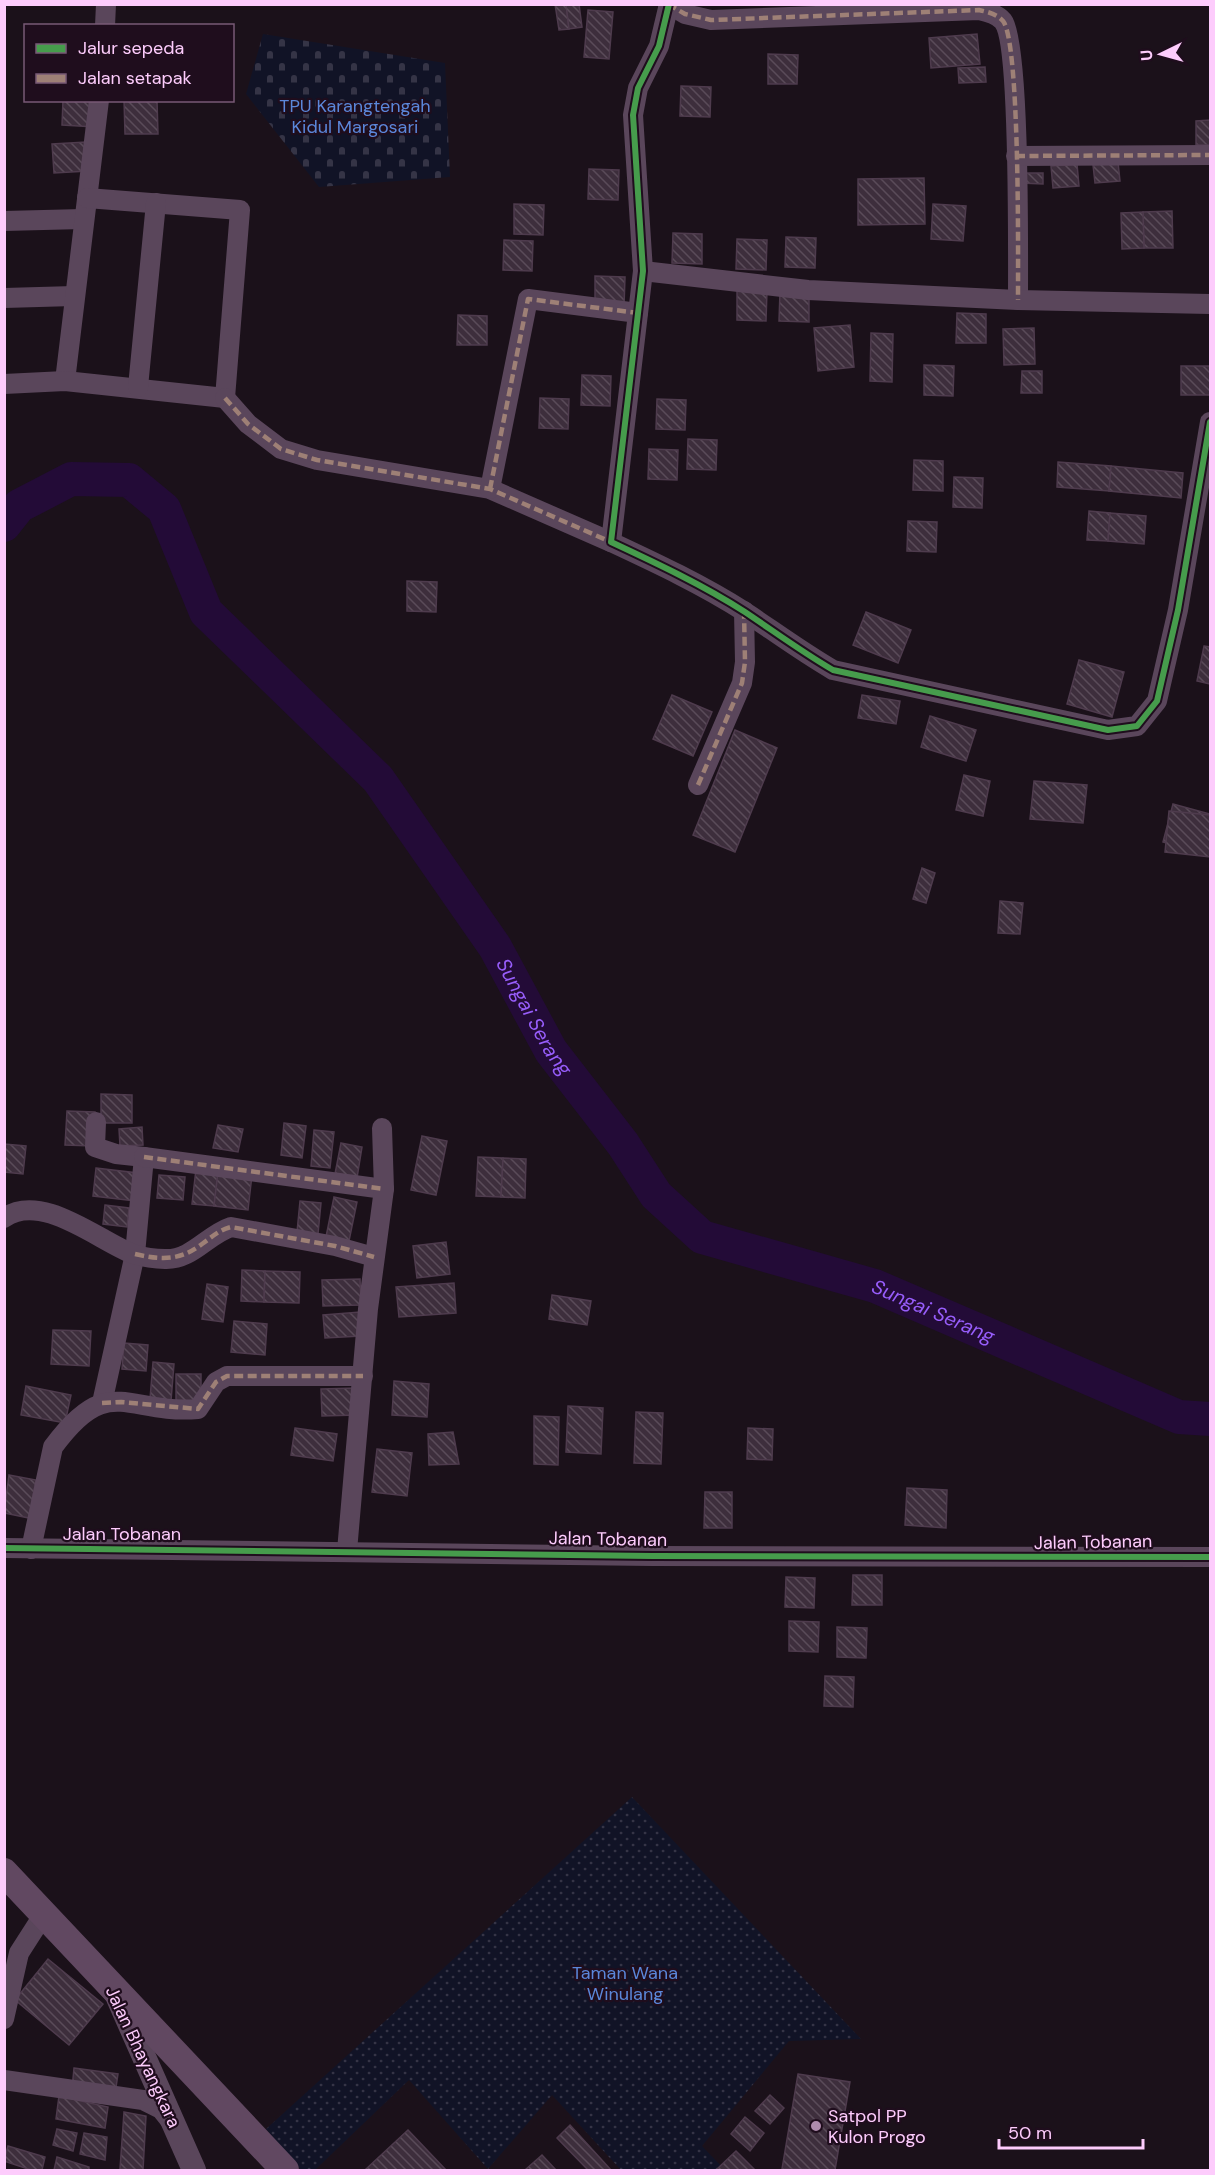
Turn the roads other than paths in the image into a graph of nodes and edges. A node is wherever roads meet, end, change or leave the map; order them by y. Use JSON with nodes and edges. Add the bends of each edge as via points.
{"nodes":[{"id":1,"x":106,"y":4,"type":"edge"},
{"id":2,"x":669,"y":5,"type":"edge"},
{"id":3,"x":105,"y":24,"type":"edge"},
{"id":4,"x":99,"y":102,"type":"edge"},
{"id":5,"x":1210,"y":155,"type":"edge"},
{"id":6,"x":1016,"y":156,"type":"junction"},
{"id":7,"x":87,"y":198,"type":"junction"},
{"id":8,"x":156,"y":203,"type":"junction"},
{"id":9,"x":83,"y":219,"type":"junction"},
{"id":10,"x":4,"y":221,"type":"edge"},
{"id":11,"x":643,"y":271,"type":"junction"},
{"id":12,"x":74,"y":296,"type":"junction"},
{"id":13,"x":4,"y":298,"type":"edge"},
{"id":14,"x":1018,"y":300,"type":"junction"},
{"id":15,"x":1210,"y":304,"type":"edge"},
{"id":16,"x":638,"y":313,"type":"junction"},
{"id":17,"x":65,"y":381,"type":"junction"},
{"id":18,"x":4,"y":384,"type":"edge"},
{"id":19,"x":138,"y":387,"type":"junction"},
{"id":20,"x":225,"y":398,"type":"junction"},
{"id":21,"x":1210,"y":422,"type":"edge"},
{"id":22,"x":1208,"y":446,"type":"edge"},
{"id":23,"x":490,"y":489,"type":"junction"},
{"id":24,"x":611,"y":542,"type":"junction"},
{"id":25,"x":744,"y":611,"type":"junction"},
{"id":26,"x":698,"y":785,"type":"dead end"},
{"id":27,"x":96,"y":1122,"type":"dead end"},
{"id":28,"x":382,"y":1128,"type":"dead end"},
{"id":29,"x":144,"y":1157,"type":"junction"},
{"id":30,"x":384,"y":1189,"type":"junction"},
{"id":31,"x":4,"y":1218,"type":"edge"},
{"id":32,"x":135,"y":1254,"type":"junction"},
{"id":33,"x":374,"y":1257,"type":"junction"},
{"id":34,"x":363,"y":1376,"type":"junction"},
{"id":35,"x":102,"y":1403,"type":"junction"},
{"id":36,"x":4,"y":1548,"type":"edge"},
{"id":37,"x":31,"y":1549,"type":"junction"},
{"id":38,"x":347,"y":1551,"type":"junction"},
{"id":39,"x":1210,"y":1557,"type":"edge"},
{"id":40,"x":4,"y":1872,"type":"edge"},
{"id":41,"x":44,"y":1914,"type":"junction"},
{"id":42,"x":113,"y":1988,"type":"junction"},
{"id":43,"x":4,"y":2019,"type":"edge"},
{"id":44,"x":4,"y":2080,"type":"edge"},
{"id":45,"x":178,"y":2131,"type":"junction"},
{"id":46,"x":194,"y":2170,"type":"edge"},
{"id":47,"x":285,"y":2170,"type":"edge"}],
"edges":[{"from":1,"to":3,"type":"street"},
{"from":2,"to":6,"type":"street","via":[[685,14],[711,20],[979,10],[993,14],[1004,22],[1009,36]]},
{"from":2,"to":11,"type":"street","via":[[659,46],[638,88],[633,115]]},
{"from":4,"to":7,"type":"street"},
{"from":5,"to":6,"type":"street"},
{"from":6,"to":14,"type":"street"},
{"from":7,"to":8,"type":"street"},
{"from":7,"to":9,"type":"street"},
{"from":8,"to":19,"type":"street"},
{"from":8,"to":20,"type":"street","via":[[240,210]]},
{"from":9,"to":10,"type":"street"},
{"from":9,"to":12,"type":"street"},
{"from":11,"to":14,"type":"street","via":[[808,290]]},
{"from":11,"to":16,"type":"street"},
{"from":12,"to":13,"type":"street"},
{"from":12,"to":17,"type":"street"},
{"from":14,"to":15,"type":"street"},
{"from":16,"to":23,"type":"street","via":[[528,299]]},
{"from":16,"to":24,"type":"street"},
{"from":17,"to":18,"type":"street"},
{"from":17,"to":19,"type":"street"},
{"from":19,"to":20,"type":"street"},
{"from":20,"to":23,"type":"street","via":[[262,436],[281,449]]},
{"from":21,"to":22,"type":"street"},
{"from":22,"to":25,"type":"street","via":[[1157,701],[1137,726],[1108,730],[834,670],[794,648]]},
{"from":23,"to":24,"type":"street"},
{"from":24,"to":25,"type":"street"},
{"from":25,"to":26,"type":"street","via":[[742,683]]},
{"from":27,"to":29,"type":"street","via":[[95,1147]]},
{"from":28,"to":30,"type":"street"},
{"from":29,"to":30,"type":"street"},
{"from":29,"to":32,"type":"street"},
{"from":30,"to":33,"type":"street"},
{"from":31,"to":32,"type":"street","via":[[17,1212],[58,1216]]},
{"from":32,"to":33,"type":"street","via":[[181,1257],[231,1227]]},
{"from":32,"to":35,"type":"street"},
{"from":33,"to":34,"type":"street"},
{"from":34,"to":35,"type":"street","via":[[227,1376],[216,1382],[198,1409]]},
{"from":34,"to":38,"type":"street"},
{"from":35,"to":37,"type":"street","via":[[88,1410],[53,1447]]},
{"from":36,"to":37,"type":"street","name":"Jalan Tobanan"},
{"from":37,"to":38,"type":"street","name":"Jalan Tobanan"},
{"from":38,"to":39,"type":"street","name":"Jalan Tobanan"},
{"from":40,"to":41,"type":"main road","name":"Jalan Bhayangkara"},
{"from":41,"to":42,"type":"main road","name":"Jalan Bhayangkara"},
{"from":41,"to":43,"type":"street","via":[[19,1953]]},
{"from":42,"to":45,"type":"street","name":"Jalan Bhayangkara"},
{"from":42,"to":47,"type":"main road"},
{"from":44,"to":45,"type":"street","via":[[143,2100],[161,2109]]},
{"from":45,"to":46,"type":"street","name":"Jalan Bhayangkara"}]}
